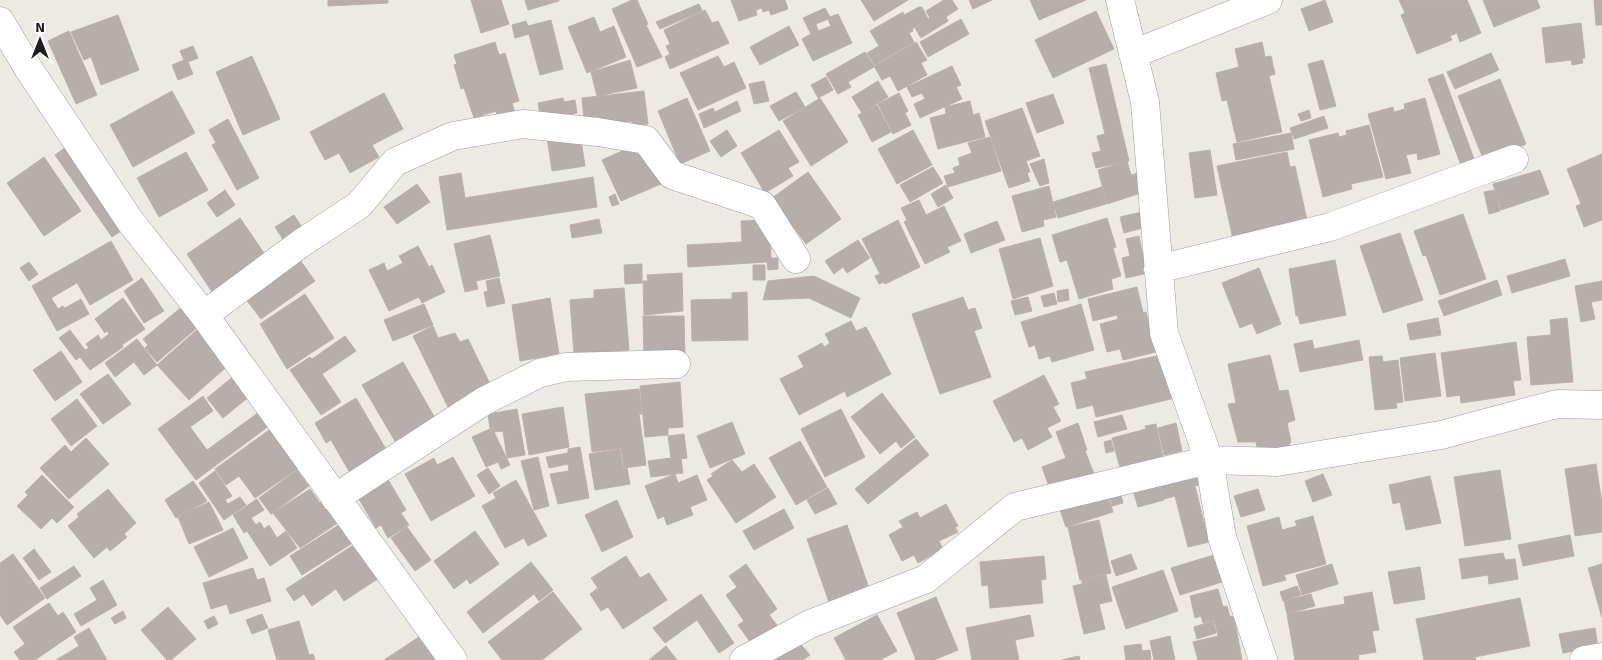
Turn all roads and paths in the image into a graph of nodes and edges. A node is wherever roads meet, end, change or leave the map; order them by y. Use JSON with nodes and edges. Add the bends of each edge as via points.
{"nodes":[{"id":1,"x":1120,"y":0,"type":"edge"},
{"id":2,"x":1268,"y":0,"type":"edge"},
{"id":3,"x":0,"y":21,"type":"edge"},
{"id":4,"x":1133,"y":54,"type":"junction"},
{"id":5,"x":1514,"y":159,"type":"dead end"},
{"id":6,"x":796,"y":260,"type":"dead end"},
{"id":7,"x":1158,"y":269,"type":"junction"},
{"id":8,"x":204,"y":315,"type":"junction"},
{"id":9,"x":676,"y":364,"type":"dead end"},
{"id":10,"x":1602,"y":405,"type":"edge"},
{"id":11,"x":1209,"y":460,"type":"junction"},
{"id":12,"x":335,"y":498,"type":"junction"},
{"id":13,"x":1602,"y":657,"type":"edge"},
{"id":14,"x":453,"y":660,"type":"edge"},
{"id":15,"x":744,"y":660,"type":"edge"},
{"id":16,"x":1262,"y":660,"type":"edge"},
{"id":17,"x":1584,"y":660,"type":"edge"}],
"edges":[{"from":1,"to":4,"type":"street"},
{"from":2,"to":4,"type":"street"},
{"from":3,"to":8,"type":"street","via":[[130,221]]},
{"from":4,"to":7,"type":"street","via":[[1145,102]]},
{"from":5,"to":7,"type":"street","via":[[1330,227]]},
{"from":6,"to":8,"type":"street","via":[[762,205],[672,174],[646,140],[582,129],[523,124],[453,136],[394,162],[359,205]]},
{"from":7,"to":11,"type":"street","via":[[1164,333]]},
{"from":8,"to":12,"type":"street"},
{"from":9,"to":12,"type":"street","via":[[566,367],[540,373],[484,401]]},
{"from":10,"to":11,"type":"street","via":[[1557,404],[1441,435],[1277,462]]},
{"from":11,"to":15,"type":"street","via":[[1015,507],[926,580],[810,624]]},
{"from":11,"to":16,"type":"street","via":[[1222,537]]},
{"from":12,"to":14,"type":"street"},
{"from":13,"to":17,"type":"street"}]}
